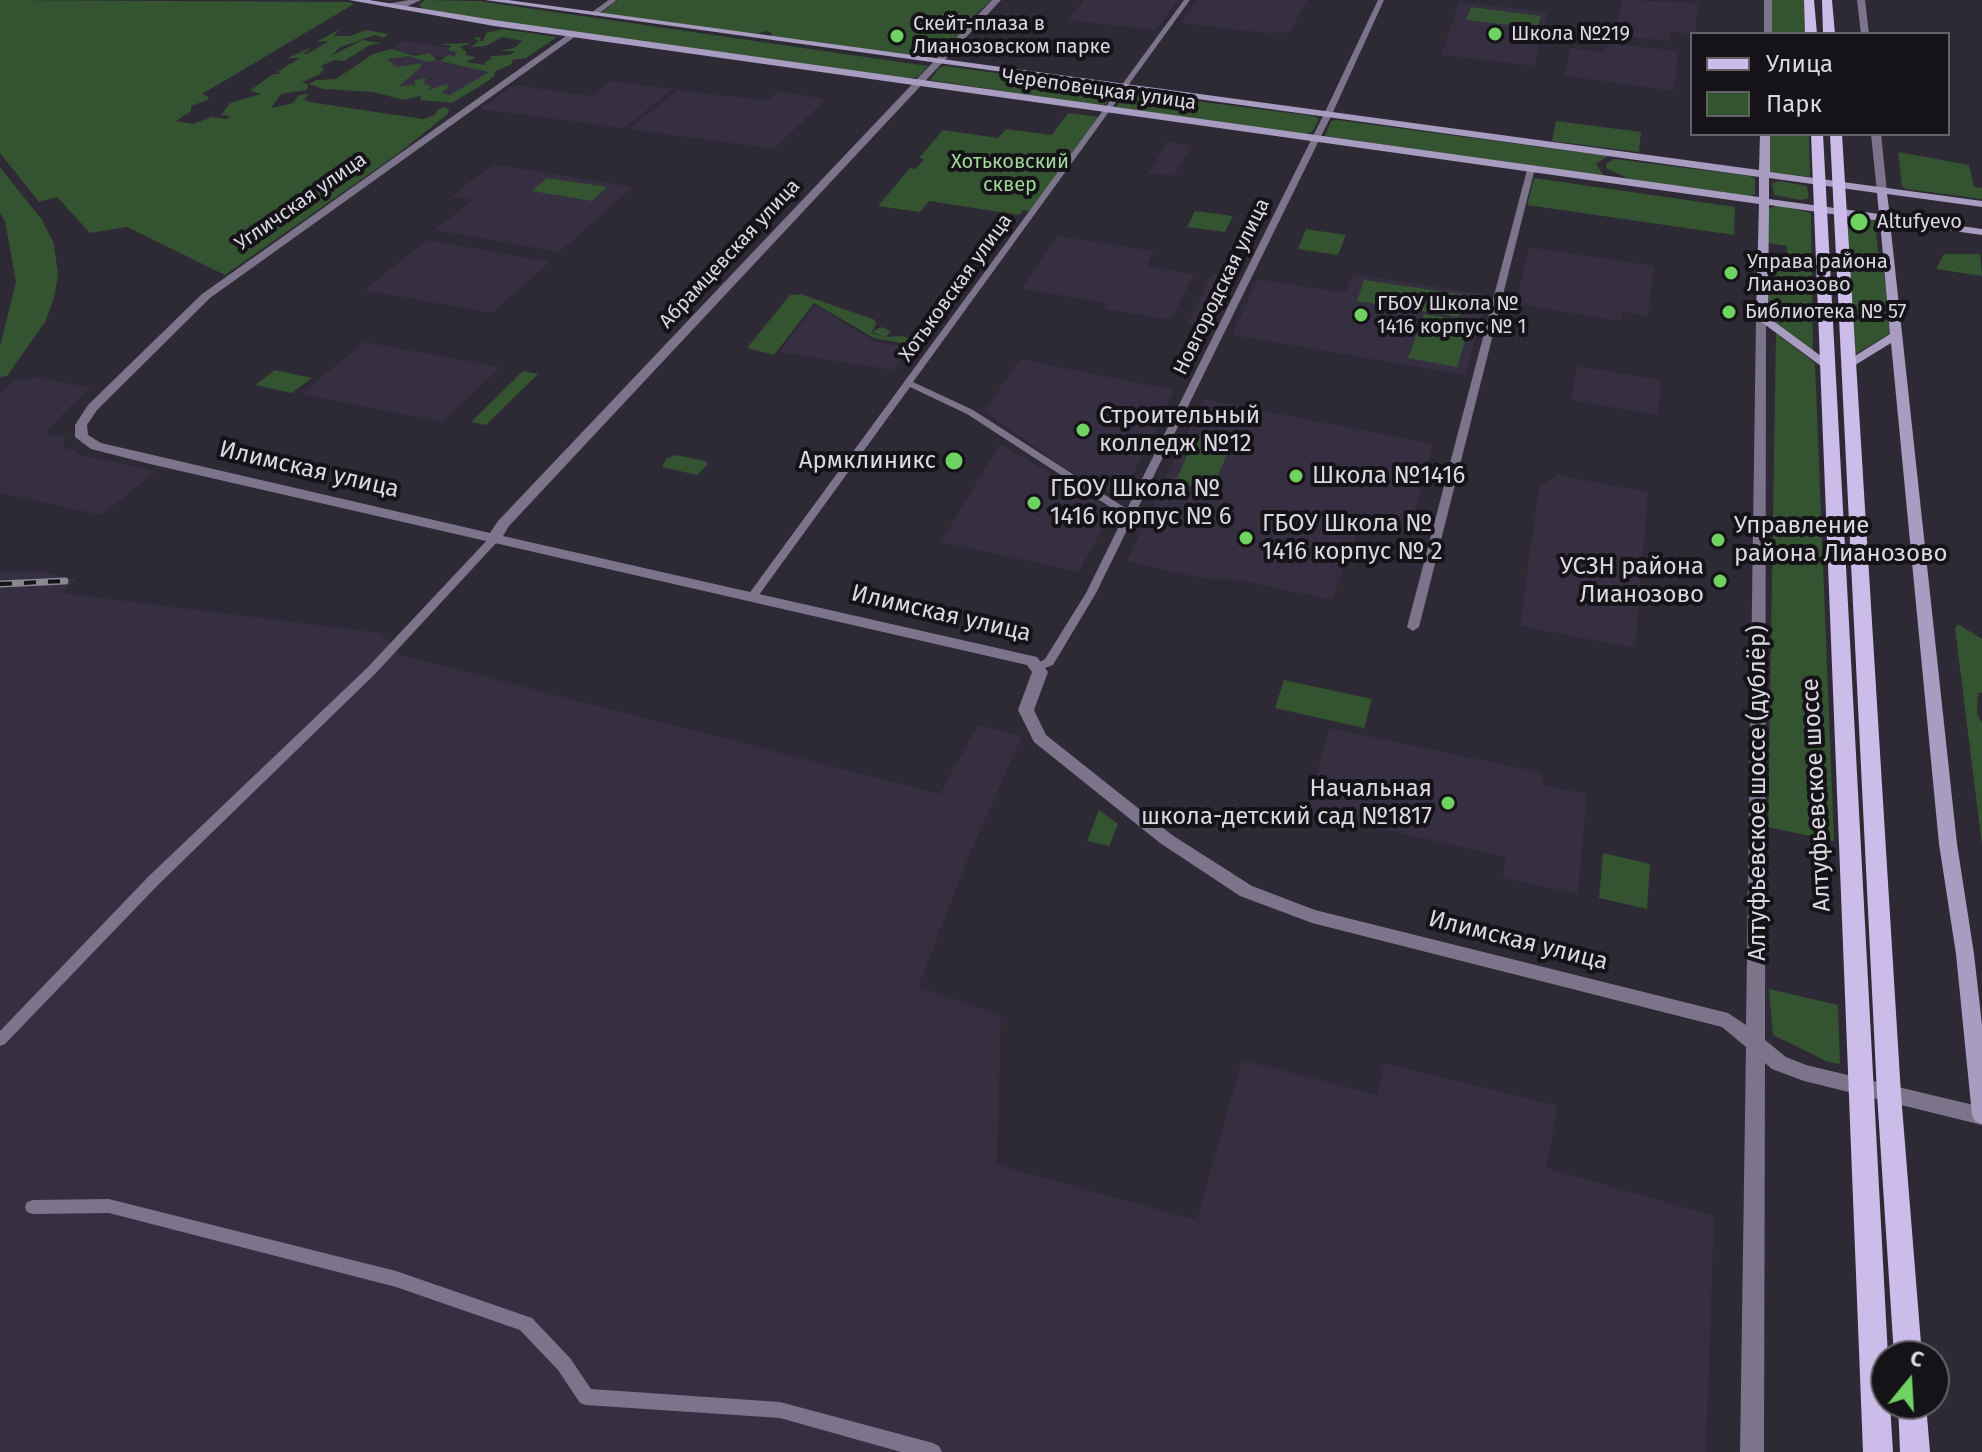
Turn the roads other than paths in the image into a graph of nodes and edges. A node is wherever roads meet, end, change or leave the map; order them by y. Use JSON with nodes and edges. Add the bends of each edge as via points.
{"nodes":[{"id":1,"x":353,"y":0,"type":"edge"},
{"id":2,"x":420,"y":0,"type":"edge"},
{"id":3,"x":489,"y":0,"type":"edge"},
{"id":4,"x":613,"y":0,"type":"edge"},
{"id":5,"x":997,"y":0,"type":"edge"},
{"id":6,"x":1187,"y":0,"type":"edge"},
{"id":7,"x":1381,"y":0,"type":"edge"},
{"id":8,"x":1768,"y":0,"type":"edge"},
{"id":9,"x":1809,"y":0,"type":"edge"},
{"id":10,"x":1827,"y":0,"type":"edge"},
{"id":11,"x":1861,"y":0,"type":"edge"},
{"id":12,"x":382,"y":5,"type":"junction"},
{"id":13,"x":595,"y":13,"type":"dead end"},
{"id":14,"x":432,"y":14,"type":"junction"},
{"id":15,"x":1768,"y":32,"type":"edge"},
{"id":16,"x":1811,"y":32,"type":"edge"},
{"id":17,"x":1829,"y":32,"type":"edge"},
{"id":18,"x":1865,"y":32,"type":"edge"},
{"id":19,"x":573,"y":34,"type":"junction"},
{"id":20,"x":939,"y":61,"type":"junction"},
{"id":21,"x":919,"y":82,"type":"junction"},
{"id":22,"x":1125,"y":86,"type":"junction"},
{"id":23,"x":1109,"y":109,"type":"junction"},
{"id":24,"x":1327,"y":115,"type":"junction"},
{"id":25,"x":1765,"y":136,"type":"edge"},
{"id":26,"x":1817,"y":136,"type":"edge"},
{"id":27,"x":1836,"y":136,"type":"edge"},
{"id":28,"x":1876,"y":136,"type":"edge"},
{"id":29,"x":1316,"y":138,"type":"junction"},
{"id":30,"x":1622,"y":154,"type":"junction"},
{"id":31,"x":1531,"y":168,"type":"junction"},
{"id":32,"x":1764,"y":175,"type":"junction"},
{"id":33,"x":1622,"y":181,"type":"junction"},
{"id":34,"x":1819,"y":183,"type":"junction"},
{"id":35,"x":1839,"y":186,"type":"junction"},
{"id":36,"x":1882,"y":192,"type":"junction"},
{"id":37,"x":1764,"y":202,"type":"junction"},
{"id":38,"x":1982,"y":204,"type":"edge"},
{"id":39,"x":1820,"y":209,"type":"junction"},
{"id":40,"x":1840,"y":212,"type":"junction"},
{"id":41,"x":1886,"y":219,"type":"junction"},
{"id":42,"x":1982,"y":232,"type":"edge"},
{"id":43,"x":1762,"y":318,"type":"junction"},
{"id":44,"x":1897,"y":335,"type":"junction"},
{"id":45,"x":1848,"y":364,"type":"junction"},
{"id":46,"x":1825,"y":365,"type":"junction"},
{"id":47,"x":908,"y":383,"type":"junction"},
{"id":48,"x":80,"y":432,"type":"joint"},
{"id":49,"x":1129,"y":515,"type":"junction"},
{"id":50,"x":494,"y":539,"type":"junction"},
{"id":51,"x":752,"y":597,"type":"junction"},
{"id":52,"x":1413,"y":627,"type":"dead end"},
{"id":53,"x":1039,"y":666,"type":"junction"},
{"id":54,"x":1755,"y":1014,"type":"junction"},
{"id":55,"x":1728,"y":1021,"type":"junction"},
{"id":56,"x":0,"y":1040,"type":"edge"},
{"id":57,"x":1754,"y":1042,"type":"junction"},
{"id":58,"x":1859,"y":1088,"type":"junction"},
{"id":59,"x":1889,"y":1094,"type":"junction"},
{"id":60,"x":1982,"y":1115,"type":"edge"},
{"id":61,"x":33,"y":1207,"type":"dead end"},
{"id":62,"x":1907,"y":1340,"type":"edge"},
{"id":63,"x":1913,"y":1420,"type":"edge"},
{"id":64,"x":933,"y":1452,"type":"edge"},
{"id":65,"x":1752,"y":1452,"type":"edge"},
{"id":66,"x":1878,"y":1452,"type":"edge"},
{"id":67,"x":1915,"y":1452,"type":"edge"}],
"edges":[{"from":1,"to":12,"type":"main road","name":"Череповецкая улица"},
{"from":2,"to":12,"type":"street"},
{"from":2,"to":14,"type":"street","via":[[418,8]]},
{"from":3,"to":20,"type":"main road","name":"Череповецкая улица"},
{"from":4,"to":13,"type":"street"},
{"from":5,"to":20,"type":"street","name":"Абрамцевская улица"},
{"from":6,"to":22,"type":"street","name":"Хотьковская улица"},
{"from":7,"to":24,"type":"street","name":"Новгородская улица"},
{"from":8,"to":15,"type":"street"},
{"from":9,"to":16,"type":"main road"},
{"from":10,"to":17,"type":"main road"},
{"from":11,"to":18,"type":"street"},
{"from":12,"to":14,"type":"main road","name":"Череповецкая улица"},
{"from":14,"to":19,"type":"main road","name":"Череповецкая улица"},
{"from":19,"to":21,"type":"main road","name":"Череповецкая улица"},
{"from":19,"to":48,"type":"street","name":"Угличская улица","via":[[214,289],[97,402]]},
{"from":20,"to":21,"type":"street","name":"Абрамцевская улица"},
{"from":20,"to":22,"type":"main road","name":"Череповецкая улица"},
{"from":21,"to":23,"type":"main road","name":"Череповецкая улица"},
{"from":21,"to":50,"type":"street","name":"Абрамцевская улица"},
{"from":22,"to":23,"type":"street","name":"Хотьковская улица"},
{"from":22,"to":24,"type":"main road","name":"Череповецкая улица"},
{"from":23,"to":29,"type":"main road","name":"Череповецкая улица"},
{"from":23,"to":47,"type":"street","name":"Хотьковская улица"},
{"from":24,"to":29,"type":"street","name":"Новгородская улица"},
{"from":24,"to":30,"type":"main road","name":"Череповецкая улица"},
{"from":25,"to":32,"type":"main road","name":"Алтуфьевское шоссе (дублёр)"},
{"from":26,"to":34,"type":"main road","name":"Алтуфьевское шоссе"},
{"from":27,"to":35,"type":"main road"},
{"from":28,"to":36,"type":"street"},
{"from":29,"to":31,"type":"main road","name":"Череповецкая улица"},
{"from":29,"to":49,"type":"street","name":"Новгородская улица"},
{"from":30,"to":32,"type":"main road","name":"Череповецкая улица"},
{"from":30,"to":33,"type":"main road","via":[[1601,166]]},
{"from":31,"to":33,"type":"main road","name":"Череповецкая улица"},
{"from":31,"to":52,"type":"street"},
{"from":32,"to":34,"type":"main road","name":"Череповецкая улица"},
{"from":32,"to":37,"type":"main road","name":"Алтуфьевское шоссе (дублёр)"},
{"from":33,"to":37,"type":"main road","name":"Череповецкая улица"},
{"from":34,"to":35,"type":"main road","name":"Череповецкая улица"},
{"from":34,"to":39,"type":"main road","name":"Алтуфьевское шоссе"},
{"from":35,"to":36,"type":"main road","name":"Череповецкая улица"},
{"from":35,"to":40,"type":"main road"},
{"from":36,"to":38,"type":"main road","name":"Череповецкая улица"},
{"from":36,"to":41,"type":"main road"},
{"from":37,"to":39,"type":"main road","name":"Череповецкая улица"},
{"from":37,"to":43,"type":"main road","name":"Алтуфьевское шоссе (дублёр)"},
{"from":39,"to":40,"type":"main road","name":"Череповецкая улица"},
{"from":39,"to":46,"type":"main road","name":"Алтуфьевское шоссе"},
{"from":40,"to":41,"type":"main road","name":"Череповецкая улица"},
{"from":40,"to":45,"type":"main road"},
{"from":41,"to":42,"type":"main road","name":"Череповецкая улица"},
{"from":41,"to":44,"type":"main road"},
{"from":43,"to":46,"type":"main road"},
{"from":43,"to":54,"type":"street","name":"Алтуфьевское шоссе (дублёр)"},
{"from":44,"to":45,"type":"main road"},
{"from":44,"to":60,"type":"main road","via":[[1948,844]]},
{"from":45,"to":59,"type":"main road"},
{"from":46,"to":58,"type":"main road","name":"Алтуфьевское шоссе"},
{"from":47,"to":49,"type":"street","via":[[970,412]]},
{"from":47,"to":51,"type":"street","name":"Хотьковская улица"},
{"from":48,"to":50,"type":"street","name":"Илимская улица","via":[[87,442],[110,450]]},
{"from":49,"to":53,"type":"street","name":"Новгородская улица","via":[[1091,593],[1049,662]]},
{"from":50,"to":51,"type":"street","name":"Илимская улица"},
{"from":50,"to":56,"type":"street","via":[[371,671],[153,881]]},
{"from":51,"to":53,"type":"street","name":"Илимская улица"},
{"from":53,"to":55,"type":"street","name":"Илимская улица","via":[[1026,710],[1040,738],[1167,840],[1246,891],[1312,916]]},
{"from":54,"to":55,"type":"street","via":[[1744,1021]]},
{"from":54,"to":57,"type":"street","name":"Алтуфьевское шоссе (дублёр)"},
{"from":55,"to":57,"type":"street","name":"Илимская улица"},
{"from":57,"to":58,"type":"street","name":"Илимская улица","via":[[1779,1063]]},
{"from":57,"to":65,"type":"street","name":"Алтуфьевское шоссе (дублёр)"},
{"from":58,"to":59,"type":"street","name":"Илимская улица"},
{"from":58,"to":66,"type":"main road","name":"Алтуфьевское шоссе"},
{"from":59,"to":60,"type":"street","name":"Илимская улица"},
{"from":59,"to":62,"type":"main road"},
{"from":61,"to":64,"type":"street","via":[[109,1206],[396,1279],[526,1324],[586,1397],[780,1410]]},
{"from":63,"to":67,"type":"main road"}]}
